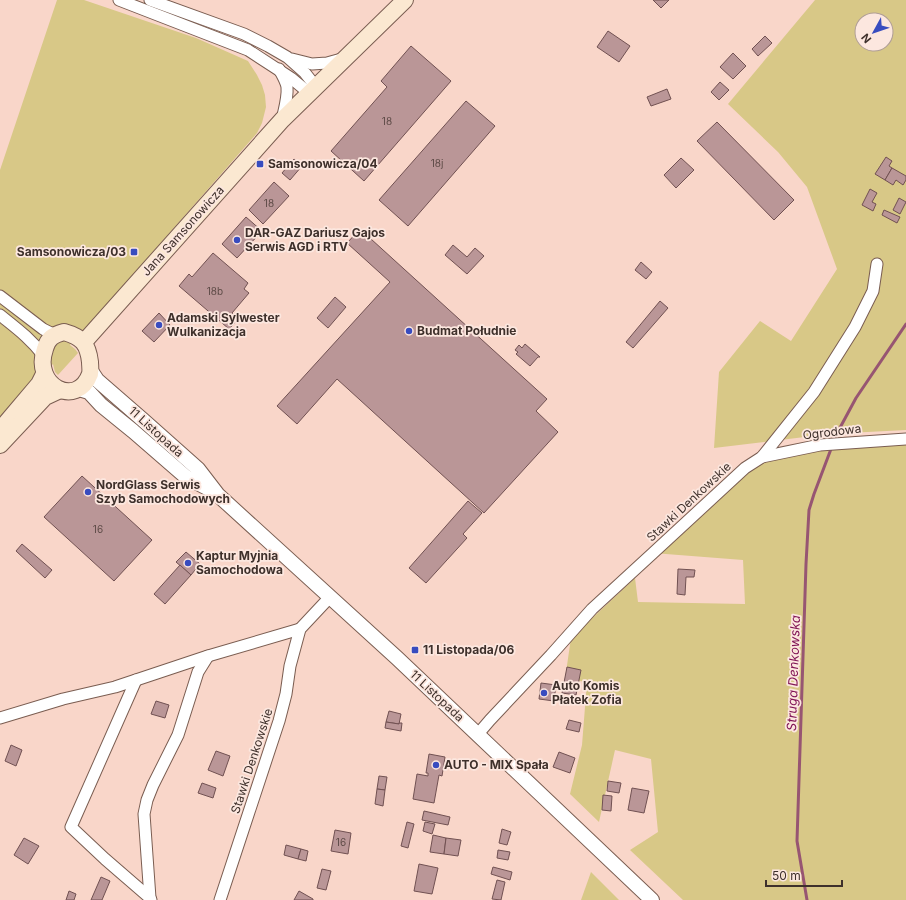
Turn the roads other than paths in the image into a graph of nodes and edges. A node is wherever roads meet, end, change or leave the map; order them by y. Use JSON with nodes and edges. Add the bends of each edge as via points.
{"nodes":[{"id":1,"x":119,"y":0,"type":"edge"},
{"id":2,"x":150,"y":0,"type":"edge"},
{"id":3,"x":405,"y":0,"type":"edge"},
{"id":4,"x":287,"y":57,"type":"junction"},
{"id":5,"x":346,"y":57,"type":"junction"},
{"id":6,"x":278,"y":69,"type":"junction"},
{"id":7,"x":313,"y":90,"type":"junction"},
{"id":8,"x":282,"y":120,"type":"junction"},
{"id":9,"x":877,"y":264,"type":"dead end"},
{"id":10,"x":0,"y":296,"type":"edge"},
{"id":11,"x":0,"y":315,"type":"edge"},
{"id":12,"x":55,"y":335,"type":"junction"},
{"id":13,"x":84,"y":342,"type":"junction"},
{"id":14,"x":42,"y":355,"type":"junction"},
{"id":15,"x":91,"y":371,"type":"junction"},
{"id":16,"x":44,"y":374,"type":"junction"},
{"id":17,"x":79,"y":389,"type":"junction"},
{"id":18,"x":60,"y":390,"type":"junction"},
{"id":19,"x":0,"y":430,"type":"edge"},
{"id":20,"x":906,"y":439,"type":"edge"},
{"id":21,"x":0,"y":445,"type":"edge"},
{"id":22,"x":762,"y":457,"type":"junction"},
{"id":23,"x":218,"y":495,"type":"junction"},
{"id":24,"x":330,"y":597,"type":"junction"},
{"id":25,"x":300,"y":629,"type":"junction"},
{"id":26,"x":208,"y":656,"type":"junction"},
{"id":27,"x":136,"y":680,"type":"junction"},
{"id":28,"x":0,"y":718,"type":"edge"},
{"id":29,"x":478,"y":734,"type":"junction"},
{"id":30,"x":151,"y":899,"type":"edge"},
{"id":31,"x":220,"y":900,"type":"edge"},
{"id":32,"x":652,"y":900,"type":"edge"}],
"edges":[{"from":1,"to":6,"type":"street","via":[[248,50]]},
{"from":2,"to":4,"type":"street","name":"Jana Samsonowicza","via":[[244,34]]},
{"from":3,"to":5,"type":"main road","name":"Jana Samsonowicza"},
{"from":4,"to":5,"type":"street","name":"Jana Samsonowicza","via":[[312,64],[327,63]]},
{"from":4,"to":7,"type":"street","name":"Jana Samsonowicza","via":[[305,73]]},
{"from":5,"to":7,"type":"main road","name":"Jana Samsonowicza"},
{"from":6,"to":7,"type":"street"},
{"from":6,"to":8,"type":"street","name":"Jana Samsonowicza","via":[[287,88]]},
{"from":7,"to":8,"type":"main road","name":"Jana Samsonowicza"},
{"from":8,"to":13,"type":"main road","name":"Jana Samsonowicza"},
{"from":9,"to":22,"type":"street","name":"Stawki Denkowskie","via":[[873,291],[855,327],[814,392]]},
{"from":10,"to":12,"type":"street","via":[[43,329]]},
{"from":11,"to":14,"type":"street","via":[[34,344]]},
{"from":12,"to":13,"type":"main road","via":[[64,332],[74,334]]},
{"from":12,"to":14,"type":"main road","via":[[50,338]]},
{"from":13,"to":15,"type":"main road","via":[[89,352]]},
{"from":14,"to":16,"type":"main road"},
{"from":15,"to":17,"type":"main road"},
{"from":15,"to":23,"type":"street","name":"11 Listopada","via":[[97,380],[198,469]]},
{"from":16,"to":18,"type":"main road"},
{"from":16,"to":19,"type":"main road","via":[[39,384]]},
{"from":17,"to":18,"type":"main road"},
{"from":17,"to":23,"type":"street","name":"11 Listopada","via":[[89,392],[186,477]]},
{"from":18,"to":21,"type":"main road","via":[[45,398]]},
{"from":20,"to":22,"type":"street","name":"Ogrodowa","via":[[820,445]]},
{"from":22,"to":29,"type":"street","name":"Stawki Denkowskie","via":[[745,468],[592,609]]},
{"from":23,"to":24,"type":"street","name":"11 Listopada"},
{"from":24,"to":25,"type":"street","name":"Stawki Denkowskie"},
{"from":24,"to":29,"type":"street","name":"11 Listopada"},
{"from":25,"to":26,"type":"street"},
{"from":25,"to":31,"type":"street","name":"Stawki Denkowskie","via":[[279,721]]},
{"from":26,"to":27,"type":"street"},
{"from":26,"to":30,"type":"street","via":[[198,672],[178,735],[147,800],[144,814]]},
{"from":27,"to":28,"type":"street","via":[[63,698]]},
{"from":27,"to":30,"type":"street","via":[[70,827]]},
{"from":29,"to":32,"type":"street","name":"11 Listopada"}]}
